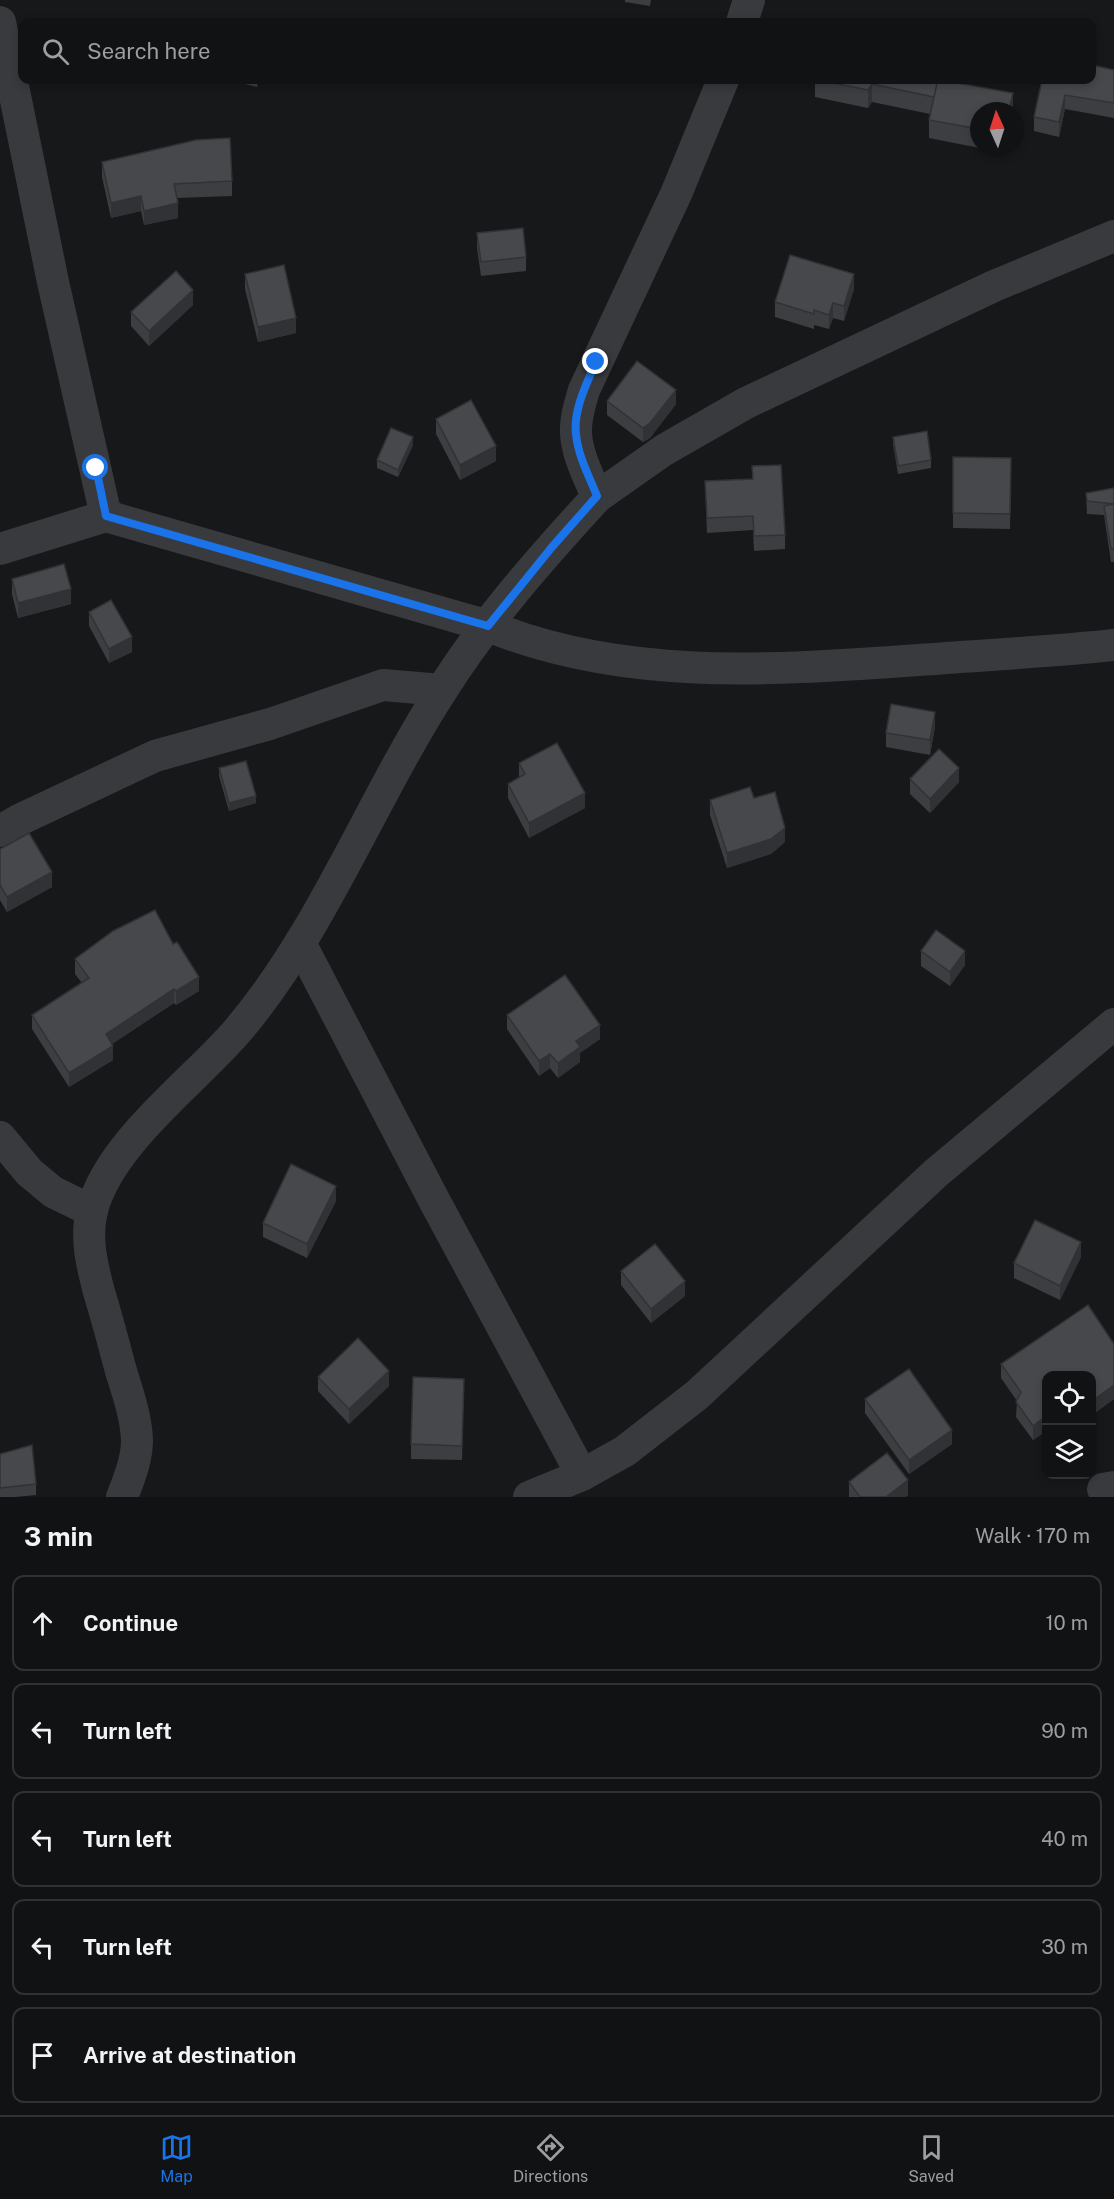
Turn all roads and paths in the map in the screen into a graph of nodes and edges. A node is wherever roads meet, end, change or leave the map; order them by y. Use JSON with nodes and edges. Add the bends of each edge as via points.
{"nodes":[{"id":1,"x":749,"y":0,"type":"edge"},
{"id":2,"x":743,"y":18,"type":"edge"},
{"id":3,"x":0,"y":22,"type":"edge"},
{"id":4,"x":721,"y":84,"type":"edge"},
{"id":5,"x":1114,"y":236,"type":"edge"},
{"id":6,"x":597,"y":496,"type":"junction"},
{"id":7,"x":106,"y":516,"type":"junction"},
{"id":8,"x":0,"y":549,"type":"edge"},
{"id":9,"x":488,"y":626,"type":"junction"},
{"id":10,"x":1114,"y":645,"type":"edge"},
{"id":11,"x":442,"y":690,"type":"junction"},
{"id":12,"x":0,"y":831,"type":"edge"},
{"id":13,"x":300,"y":943,"type":"junction"},
{"id":14,"x":1114,"y":1024,"type":"edge"},
{"id":15,"x":0,"y":1137,"type":"edge"},
{"id":16,"x":92,"y":1211,"type":"junction"},
{"id":17,"x":582,"y":1475,"type":"junction"},
{"id":18,"x":122,"y":1497,"type":"edge"},
{"id":19,"x":529,"y":1497,"type":"edge"}],
"edges":[{"from":1,"to":2,"type":"street"},
{"from":3,"to":7,"type":"street"},
{"from":4,"to":6,"type":"street","via":[[676,194],[584,390],[576,432]]},
{"from":5,"to":6,"type":"street","via":[[966,299],[746,403],[664,450]]},
{"from":6,"to":9,"type":"street"},
{"from":7,"to":8,"type":"street"},
{"from":7,"to":9,"type":"street"},
{"from":9,"to":10,"type":"street","via":[[522,640],[592,658],[671,666],[817,667]]},
{"from":9,"to":11,"type":"street"},
{"from":11,"to":12,"type":"street","via":[[383,686],[270,724],[155,756]]},
{"from":11,"to":13,"type":"street","via":[[388,780]]},
{"from":13,"to":16,"type":"street","via":[[237,1031],[127,1145],[105,1177]]},
{"from":13,"to":17,"type":"street"},
{"from":14,"to":17,"type":"street","via":[[936,1173],[698,1395],[625,1451]]},
{"from":15,"to":16,"type":"street","via":[[28,1172],[53,1192]]},
{"from":16,"to":18,"type":"street","via":[[88,1243],[134,1415],[137,1442],[132,1472]]},
{"from":17,"to":19,"type":"street"}]}
